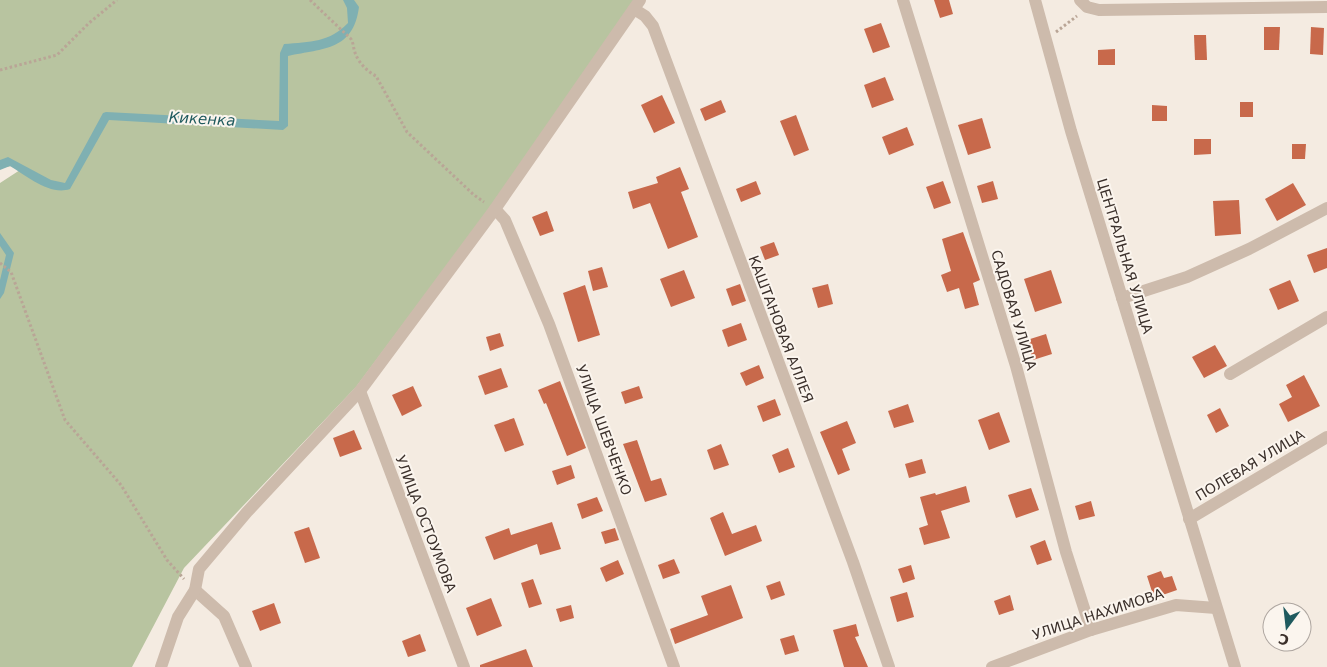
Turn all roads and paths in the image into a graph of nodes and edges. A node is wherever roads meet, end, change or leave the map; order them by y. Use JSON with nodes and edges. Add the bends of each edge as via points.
{"nodes":[{"id":1,"x":117,"y":0,"type":"edge"},
{"id":2,"x":310,"y":0,"type":"edge"},
{"id":3,"x":903,"y":0,"type":"edge"},
{"id":4,"x":1035,"y":0,"type":"edge"},
{"id":5,"x":1080,"y":0,"type":"edge"},
{"id":6,"x":637,"y":4,"type":"edge"},
{"id":7,"x":1327,"y":7,"type":"edge"},
{"id":8,"x":1078,"y":15,"type":"dead end"},
{"id":9,"x":1064,"y":27,"type":"dead end"},
{"id":10,"x":0,"y":70,"type":"edge"},
{"id":11,"x":1327,"y":208,"type":"edge"},
{"id":12,"x":495,"y":209,"type":"junction"},
{"id":13,"x":0,"y":263,"type":"edge"},
{"id":14,"x":1122,"y":298,"type":"junction"},
{"id":15,"x":1327,"y":317,"type":"edge"},
{"id":16,"x":1230,"y":374,"type":"dead end"},
{"id":17,"x":360,"y":391,"type":"junction"},
{"id":18,"x":1327,"y":437,"type":"edge"},
{"id":19,"x":1189,"y":519,"type":"junction"},
{"id":20,"x":195,"y":590,"type":"junction"},
{"id":21,"x":1216,"y":608,"type":"junction"},
{"id":22,"x":1091,"y":630,"type":"junction"},
{"id":23,"x":161,"y":667,"type":"edge"},
{"id":24,"x":246,"y":667,"type":"edge"},
{"id":25,"x":464,"y":667,"type":"edge"},
{"id":26,"x":674,"y":667,"type":"edge"},
{"id":27,"x":889,"y":667,"type":"edge"},
{"id":28,"x":992,"y":667,"type":"edge"},
{"id":29,"x":1235,"y":667,"type":"edge"}],
"edges":[{"from":1,"to":10,"type":"path","via":[[57,55]]},
{"from":2,"to":12,"type":"path","via":[[350,39],[355,53],[376,76],[407,132],[474,195]]},
{"from":3,"to":22,"type":"street","name":"САДОВАЯ УЛИЦА","via":[[1016,366],[1066,552]]},
{"from":4,"to":14,"type":"street","name":"ЦЕНТРАЛЬНАЯ УЛИЦА"},
{"from":5,"to":7,"type":"street","via":[[1086,7],[1099,10]]},
{"from":6,"to":12,"type":"street"},
{"from":6,"to":27,"type":"street","name":"КАШТАНОВАЯ АЛЛЕЯ","via":[[653,26]]},
{"from":8,"to":9,"type":"path"},
{"from":11,"to":14,"type":"street","via":[[1249,249],[1186,277]]},
{"from":12,"to":17,"type":"street"},
{"from":12,"to":26,"type":"street","name":"УЛИЦА ШЕВЧЕНКО","via":[[505,220],[549,324]]},
{"from":13,"to":20,"type":"path","via":[[11,272],[65,420],[121,485],[167,560]]},
{"from":14,"to":19,"type":"street","name":"ЦЕНТРАЛЬНАЯ УЛИЦА"},
{"from":15,"to":16,"type":"street"},
{"from":17,"to":20,"type":"street","via":[[247,512],[199,569]]},
{"from":17,"to":25,"type":"street","name":"УЛИЦА ОСТОУМОВА"},
{"from":18,"to":19,"type":"street","name":"ПОЛЕВАЯ УЛИЦА"},
{"from":19,"to":21,"type":"street","name":"ЦЕНТРАЛЬНАЯ УЛИЦА"},
{"from":20,"to":23,"type":"street","via":[[178,617]]},
{"from":20,"to":24,"type":"street","via":[[224,616]]},
{"from":21,"to":22,"type":"street","name":"УЛИЦА НАХИМОВА","via":[[1176,605]]},
{"from":21,"to":29,"type":"street","name":"ЦЕНТРАЛЬНАЯ УЛИЦА"},
{"from":22,"to":28,"type":"street","name":"УЛИЦА НАХИМОВА"}]}
